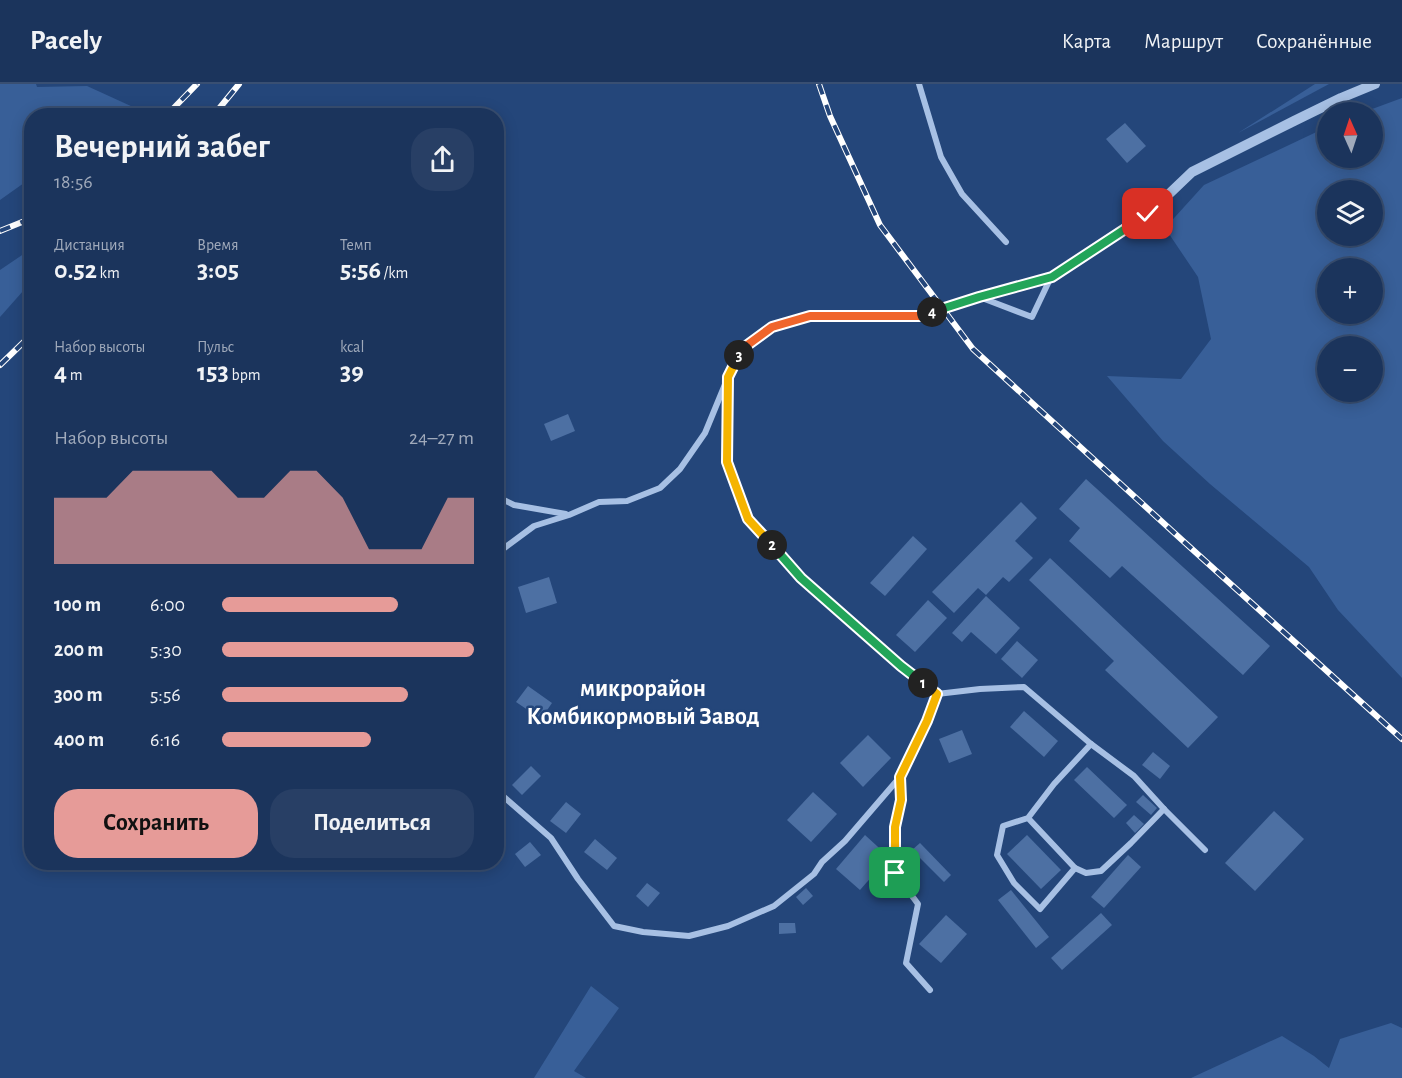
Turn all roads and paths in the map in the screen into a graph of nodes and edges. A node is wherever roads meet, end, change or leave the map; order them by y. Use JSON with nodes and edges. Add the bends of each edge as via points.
{"nodes":[{"id":1,"x":919,"y":84,"type":"edge"},
{"id":2,"x":1375,"y":84,"type":"edge"},
{"id":3,"x":1006,"y":242,"type":"dead end"},
{"id":4,"x":1052,"y":277,"type":"junction"},
{"id":5,"x":979,"y":297,"type":"junction"},
{"id":6,"x":728,"y":377,"type":"junction"},
{"id":7,"x":504,"y":500,"type":"edge"},
{"id":8,"x":569,"y":515,"type":"junction"},
{"id":9,"x":504,"y":548,"type":"edge"},
{"id":10,"x":937,"y":694,"type":"junction"},
{"id":11,"x":1091,"y":744,"type":"junction"},
{"id":12,"x":900,"y":777,"type":"junction"},
{"id":13,"x":504,"y":797,"type":"edge"},
{"id":14,"x":1164,"y":808,"type":"junction"},
{"id":15,"x":1028,"y":818,"type":"junction"},
{"id":16,"x":1205,"y":850,"type":"dead end"},
{"id":17,"x":1075,"y":868,"type":"junction"},
{"id":18,"x":930,"y":990,"type":"dead end"}],
"edges":[{"from":1,"to":3,"type":"street","via":[[941,157],[962,194]]},
{"from":2,"to":4,"type":"street","via":[[1192,172],[1148,214]]},
{"from":4,"to":5,"type":"street"},
{"from":4,"to":5,"type":"street","via":[[1032,317]]},
{"from":5,"to":6,"type":"street","via":[[920,316],[810,316],[772,327],[742,349]]},
{"from":6,"to":8,"type":"street","via":[[705,433],[680,469],[660,488],[627,501],[598,502]]},
{"from":6,"to":10,"type":"street","via":[[727,462],[748,519],[801,578]]},
{"from":7,"to":8,"type":"street","via":[[514,506]]},
{"from":8,"to":9,"type":"street","via":[[534,526]]},
{"from":10,"to":11,"type":"street","via":[[1024,687]]},
{"from":10,"to":12,"type":"street"},
{"from":11,"to":14,"type":"street","via":[[1134,776]]},
{"from":11,"to":15,"type":"street"},
{"from":12,"to":13,"type":"street","via":[[814,874],[774,906],[728,926],[689,936],[614,926],[551,838]]},
{"from":12,"to":18,"type":"street","via":[[895,873],[918,904],[906,963]]},
{"from":14,"to":16,"type":"street"},
{"from":14,"to":17,"type":"street","via":[[1101,872],[1086,873]]},
{"from":15,"to":17,"type":"street"},
{"from":15,"to":17,"type":"street","via":[[1003,826],[997,855],[1014,883],[1040,909]]}]}
